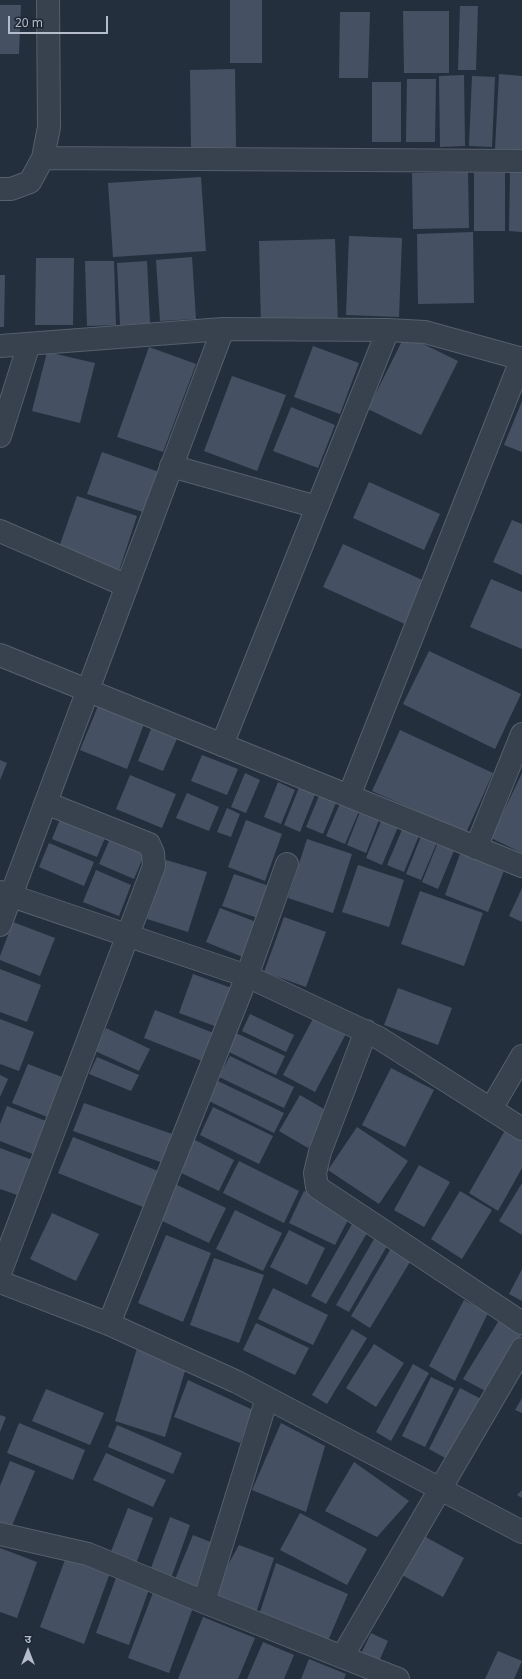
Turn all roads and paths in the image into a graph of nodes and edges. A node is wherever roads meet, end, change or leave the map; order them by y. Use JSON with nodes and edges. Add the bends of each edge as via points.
{"nodes":[{"id":1,"x":48,"y":0,"type":"edge"},
{"id":2,"x":43,"y":158,"type":"junction"},
{"id":3,"x":522,"y":161,"type":"edge"},
{"id":4,"x":0,"y":189,"type":"edge"},
{"id":5,"x":223,"y":329,"type":"junction"},
{"id":6,"x":388,"y":330,"type":"junction"},
{"id":7,"x":29,"y":344,"type":"junction"},
{"id":8,"x":0,"y":346,"type":"edge"},
{"id":9,"x":522,"y":359,"type":"edge"},
{"id":10,"x":0,"y":436,"type":"edge"},
{"id":11,"x":172,"y":466,"type":"junction"},
{"id":12,"x":317,"y":507,"type":"junction"},
{"id":13,"x":0,"y":531,"type":"edge"},
{"id":14,"x":126,"y":586,"type":"junction"},
{"id":15,"x":0,"y":655,"type":"edge"},
{"id":16,"x":88,"y":690,"type":"junction"},
{"id":17,"x":522,"y":734,"type":"edge"},
{"id":18,"x":222,"y":745,"type":"junction"},
{"id":19,"x":349,"y":796,"type":"junction"},
{"id":20,"x":46,"y":803,"type":"junction"},
{"id":21,"x":476,"y":848,"type":"junction"},
{"id":22,"x":287,"y":864,"type":"dead end"},
{"id":23,"x":522,"y":866,"type":"edge"},
{"id":24,"x":5,"y":894,"type":"edge"},
{"id":25,"x":0,"y":925,"type":"edge"},
{"id":26,"x":128,"y":935,"type":"junction"},
{"id":27,"x":247,"y":976,"type":"junction"},
{"id":28,"x":366,"y":1031,"type":"junction"},
{"id":29,"x":522,"y":1056,"type":"edge"},
{"id":30,"x":491,"y":1109,"type":"junction"},
{"id":31,"x":522,"y":1129,"type":"edge"},
{"id":32,"x":0,"y":1273,"type":"edge"},
{"id":33,"x":0,"y":1282,"type":"edge"},
{"id":34,"x":522,"y":1323,"type":"edge"},
{"id":35,"x":109,"y":1324,"type":"junction"},
{"id":36,"x":522,"y":1349,"type":"edge"},
{"id":37,"x":267,"y":1398,"type":"junction"},
{"id":38,"x":439,"y":1489,"type":"junction"},
{"id":39,"x":522,"y":1532,"type":"edge"},
{"id":40,"x":0,"y":1534,"type":"edge"},
{"id":41,"x":204,"y":1602,"type":"junction"},
{"id":42,"x":342,"y":1657,"type":"junction"},
{"id":43,"x":398,"y":1679,"type":"edge"}],
"edges":[{"from":1,"to":2,"type":"street","via":[[49,127]]},
{"from":2,"to":3,"type":"street"},
{"from":2,"to":4,"type":"street","via":[[30,182],[11,189]]},
{"from":5,"to":6,"type":"street"},
{"from":5,"to":7,"type":"street"},
{"from":5,"to":11,"type":"street"},
{"from":6,"to":9,"type":"street","via":[[425,332]]},
{"from":6,"to":12,"type":"street"},
{"from":7,"to":8,"type":"street"},
{"from":7,"to":10,"type":"street"},
{"from":9,"to":19,"type":"street"},
{"from":11,"to":12,"type":"street"},
{"from":11,"to":14,"type":"street"},
{"from":12,"to":18,"type":"street"},
{"from":13,"to":14,"type":"street"},
{"from":14,"to":16,"type":"street"},
{"from":15,"to":16,"type":"street"},
{"from":16,"to":18,"type":"street"},
{"from":16,"to":20,"type":"street"},
{"from":17,"to":21,"type":"street"},
{"from":18,"to":19,"type":"street"},
{"from":19,"to":21,"type":"street"},
{"from":20,"to":24,"type":"street"},
{"from":20,"to":26,"type":"street","via":[[148,844],[153,853],[154,866]]},
{"from":21,"to":23,"type":"street"},
{"from":22,"to":27,"type":"street"},
{"from":24,"to":25,"type":"street"},
{"from":24,"to":26,"type":"street"},
{"from":26,"to":27,"type":"street"},
{"from":26,"to":32,"type":"street"},
{"from":27,"to":28,"type":"street"},
{"from":27,"to":35,"type":"street"},
{"from":28,"to":30,"type":"street"},
{"from":28,"to":34,"type":"street","via":[[320,1152],[316,1173],[317,1187]]},
{"from":29,"to":30,"type":"street"},
{"from":30,"to":31,"type":"street"},
{"from":33,"to":35,"type":"street"},
{"from":35,"to":37,"type":"street"},
{"from":36,"to":38,"type":"street"},
{"from":37,"to":38,"type":"street"},
{"from":37,"to":41,"type":"street"},
{"from":38,"to":39,"type":"street"},
{"from":38,"to":42,"type":"street"},
{"from":40,"to":41,"type":"street","via":[[88,1554]]},
{"from":41,"to":42,"type":"street"},
{"from":42,"to":43,"type":"street"}]}
